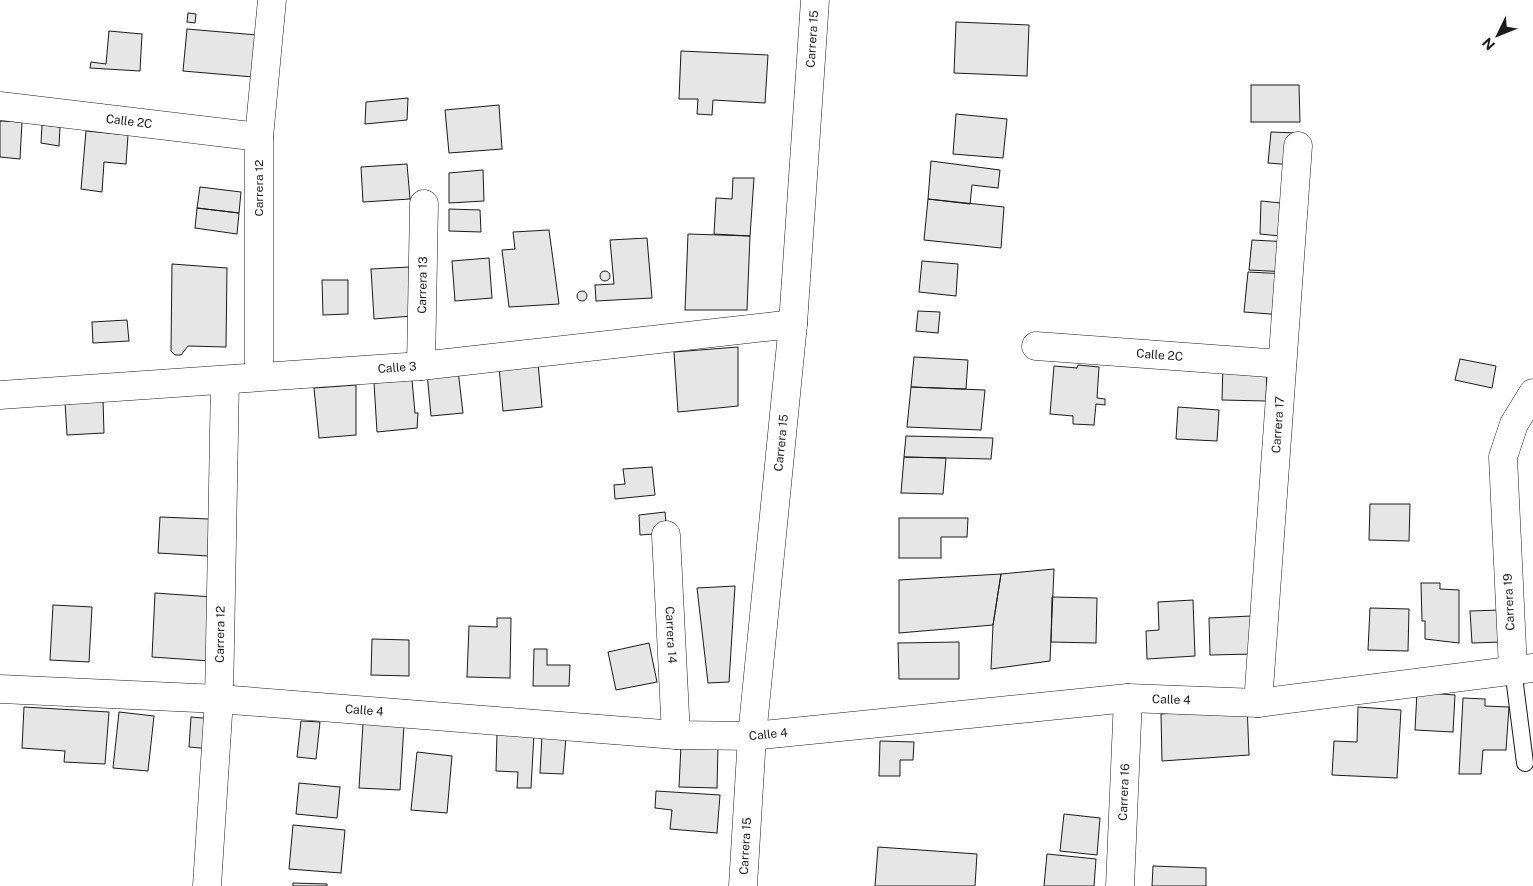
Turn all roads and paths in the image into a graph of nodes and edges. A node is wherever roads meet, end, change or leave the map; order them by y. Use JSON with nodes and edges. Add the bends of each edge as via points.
{"nodes":[{"id":1,"x":272,"y":0,"type":"edge"},
{"id":2,"x":815,"y":0,"type":"edge"},
{"id":3,"x":0,"y":106,"type":"edge"},
{"id":4,"x":259,"y":137,"type":"junction"},
{"id":5,"x":1298,"y":146,"type":"dead end"},
{"id":6,"x":424,"y":204,"type":"dead end"},
{"id":7,"x":793,"y":324,"type":"junction"},
{"id":8,"x":1036,"y":346,"type":"dead end"},
{"id":9,"x":1282,"y":364,"type":"junction"},
{"id":10,"x":421,"y":366,"type":"junction"},
{"id":11,"x":259,"y":376,"type":"junction"},
{"id":12,"x":225,"y":380,"type":"junction"},
{"id":13,"x":1533,"y":393,"type":"edge"},
{"id":14,"x":0,"y":395,"type":"edge"},
{"id":15,"x":1533,"y":429,"type":"edge"},
{"id":16,"x":1508,"y":441,"type":"junction"},
{"id":17,"x":666,"y":534,"type":"dead end"},
{"id":18,"x":1523,"y":668,"type":"edge"},
{"id":19,"x":0,"y":689,"type":"edge"},
{"id":20,"x":1128,"y":698,"type":"junction"},
{"id":21,"x":220,"y":699,"type":"junction"},
{"id":22,"x":1258,"y":703,"type":"junction"},
{"id":23,"x":676,"y":735,"type":"junction"},
{"id":24,"x":752,"y":736,"type":"junction"},
{"id":25,"x":1525,"y":764,"type":"dead end"},
{"id":26,"x":207,"y":886,"type":"edge"},
{"id":27,"x":743,"y":886,"type":"edge"},
{"id":28,"x":1120,"y":886,"type":"edge"}],
"edges":[{"from":1,"to":4,"type":"street","name":"Carrera 12"},
{"from":2,"to":7,"type":"street","name":"Carrera 15"},
{"from":3,"to":4,"type":"street","name":"Calle 2C"},
{"from":4,"to":11,"type":"street","name":"Carrera 12"},
{"from":5,"to":9,"type":"street","name":"Carrera 17"},
{"from":6,"to":10,"type":"street","name":"Carrera 13"},
{"from":7,"to":10,"type":"street","name":"Calle 3"},
{"from":7,"to":24,"type":"street","name":"Carrera 15"},
{"from":8,"to":9,"type":"street","name":"Calle 2C"},
{"from":9,"to":22,"type":"street","name":"Carrera 17"},
{"from":10,"to":11,"type":"street","name":"Calle 3"},
{"from":11,"to":12,"type":"street","name":"Calle 3"},
{"from":12,"to":14,"type":"street","name":"Calle 3"},
{"from":12,"to":21,"type":"street","name":"Carrera 12"},
{"from":13,"to":16,"type":"street","name":"Carrera 19","via":[[1514,424]]},
{"from":15,"to":16,"type":"street"},
{"from":16,"to":18,"type":"street","name":"Carrera 19","via":[[1503,457]]},
{"from":17,"to":23,"type":"street","name":"Carrera 14"},
{"from":18,"to":22,"type":"street","name":"Calle 4"},
{"from":18,"to":25,"type":"lane","name":"Carrera 19"},
{"from":19,"to":21,"type":"street","name":"Calle 4"},
{"from":20,"to":22,"type":"street","name":"Calle 4"},
{"from":20,"to":24,"type":"street","name":"Calle 4"},
{"from":20,"to":28,"type":"street","name":"Carrera 16"},
{"from":21,"to":23,"type":"street","name":"Calle 4"},
{"from":21,"to":26,"type":"street","name":"Carrera 12"},
{"from":23,"to":24,"type":"street","name":"Calle 4"},
{"from":24,"to":27,"type":"street","name":"Carrera 15"}]}
